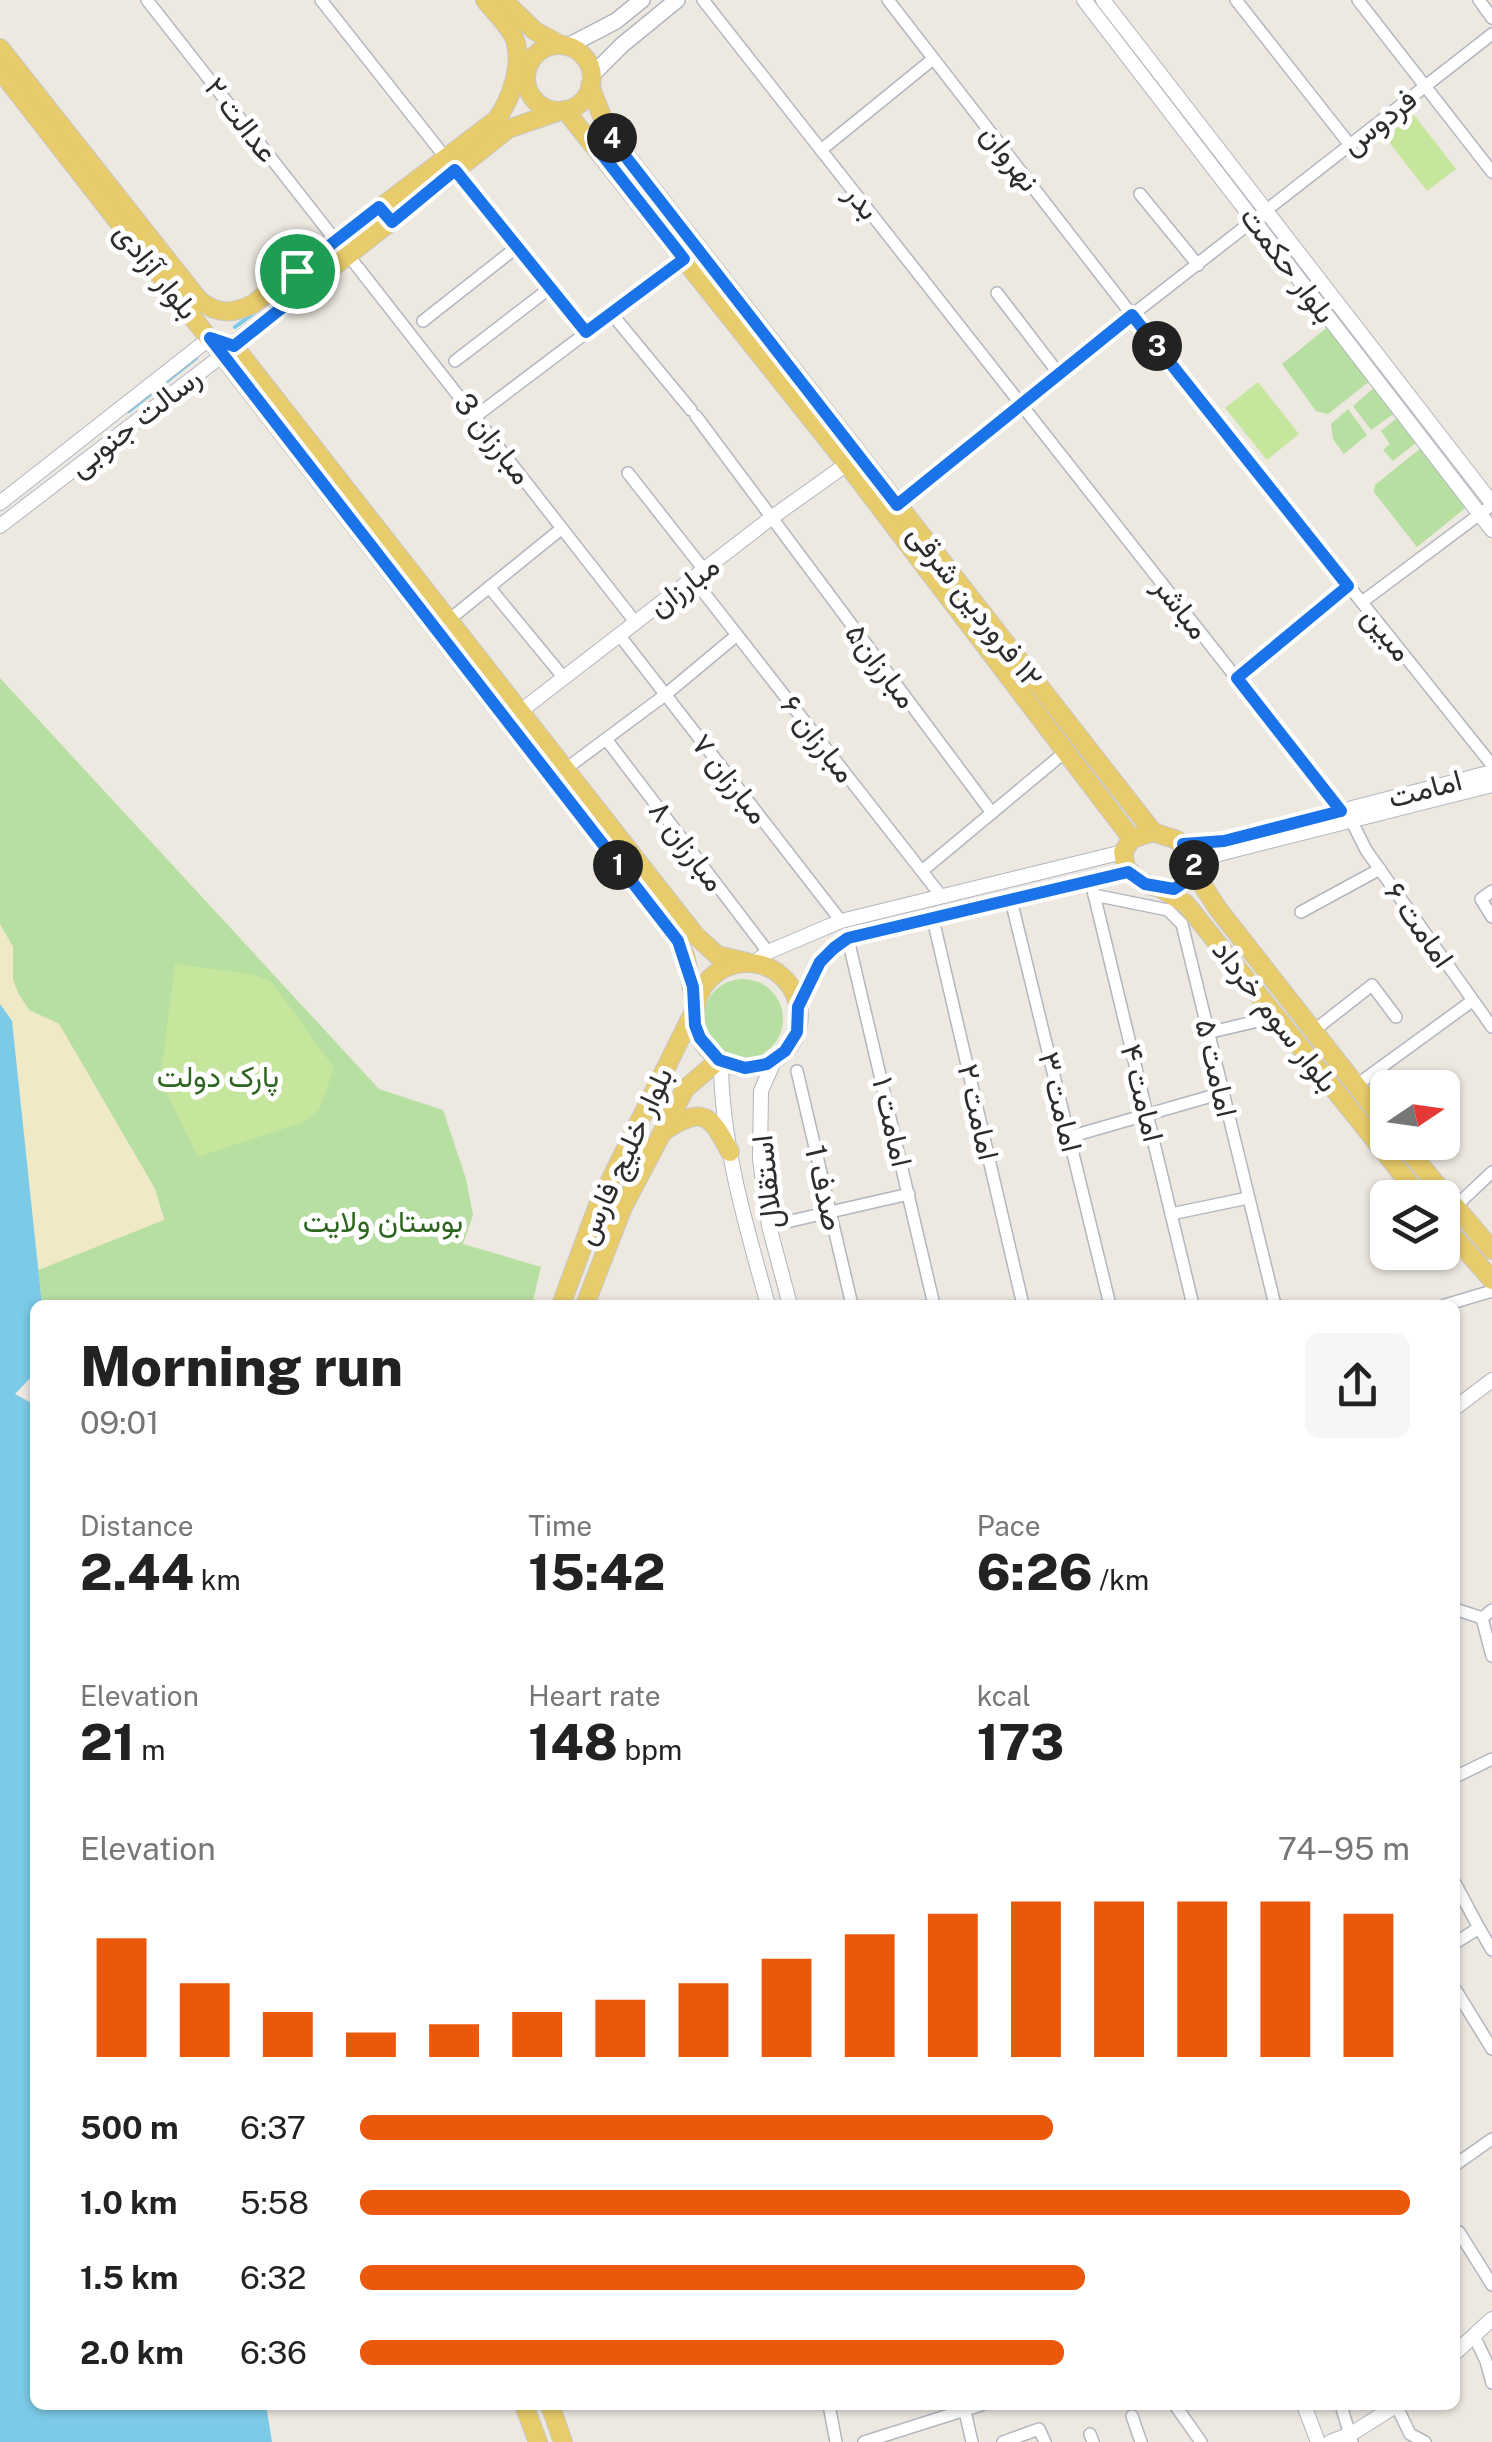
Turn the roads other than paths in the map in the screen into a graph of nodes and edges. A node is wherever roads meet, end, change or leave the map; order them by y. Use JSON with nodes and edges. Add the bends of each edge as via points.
{"nodes":[{"id":1,"x":147,"y":0,"type":"edge"},
{"id":2,"x":322,"y":0,"type":"edge"},
{"id":3,"x":485,"y":0,"type":"edge"},
{"id":4,"x":504,"y":0,"type":"edge"},
{"id":5,"x":642,"y":0,"type":"edge"},
{"id":6,"x":677,"y":0,"type":"edge"},
{"id":7,"x":702,"y":0,"type":"edge"},
{"id":8,"x":888,"y":0,"type":"edge"},
{"id":9,"x":1084,"y":0,"type":"edge"},
{"id":10,"x":1236,"y":0,"type":"edge"},
{"id":11,"x":1358,"y":0,"type":"edge"},
{"id":12,"x":1479,"y":0,"type":"edge"},
{"id":13,"x":1106,"y":1,"type":"edge"},
{"id":14,"x":1492,"y":18,"type":"edge"},
{"id":15,"x":596,"y":33,"type":"junction"},
{"id":16,"x":1492,"y":34,"type":"edge"},
{"id":17,"x":565,"y":46,"type":"junction"},
{"id":18,"x":0,"y":48,"type":"edge"},
{"id":19,"x":616,"y":50,"type":"junction"},
{"id":20,"x":933,"y":59,"type":"junction"},
{"id":21,"x":0,"y":70,"type":"edge"},
{"id":22,"x":591,"y":81,"type":"junction"},
{"id":23,"x":1425,"y":87,"type":"junction"},
{"id":24,"x":562,"y":110,"type":"junction"},
{"id":25,"x":489,"y":131,"type":"junction"},
{"id":26,"x":603,"y":141,"type":"junction"},
{"id":27,"x":1350,"y":145,"type":"junction"},
{"id":28,"x":820,"y":150,"type":"junction"},
{"id":29,"x":450,"y":164,"type":"junction"},
{"id":30,"x":1492,"y":172,"type":"edge"},
{"id":31,"x":1140,"y":194,"type":"dead end"},
{"id":32,"x":379,"y":207,"type":"junction"},
{"id":33,"x":1260,"y":214,"type":"junction"},
{"id":34,"x":392,"y":222,"type":"junction"},
{"id":35,"x":336,"y":241,"type":"junction"},
{"id":36,"x":517,"y":247,"type":"junction"},
{"id":37,"x":348,"y":256,"type":"junction"},
{"id":38,"x":684,"y":259,"type":"junction"},
{"id":39,"x":1198,"y":264,"type":"junction"},
{"id":40,"x":303,"y":279,"type":"junction"},
{"id":41,"x":550,"y":288,"type":"junction"},
{"id":42,"x":998,"y":292,"type":"dead end"},
{"id":43,"x":611,"y":314,"type":"junction"},
{"id":44,"x":1132,"y":315,"type":"junction"},
{"id":45,"x":423,"y":321,"type":"dead end"},
{"id":46,"x":586,"y":332,"type":"junction"},
{"id":47,"x":210,"y":338,"type":"junction"},
{"id":48,"x":229,"y":350,"type":"junction"},
{"id":49,"x":455,"y":361,"type":"dead end"},
{"id":50,"x":1059,"y":374,"type":"junction"},
{"id":51,"x":1022,"y":404,"type":"junction"},
{"id":52,"x":476,"y":416,"type":"junction"},
{"id":53,"x":846,"y":464,"type":"junction"},
{"id":54,"x":628,"y":473,"type":"dead end"},
{"id":55,"x":0,"y":502,"type":"edge"},
{"id":56,"x":897,"y":505,"type":"junction"},
{"id":57,"x":1488,"y":508,"type":"edge"},
{"id":58,"x":771,"y":518,"type":"junction"},
{"id":59,"x":0,"y":526,"type":"edge"},
{"id":60,"x":562,"y":528,"type":"junction"},
{"id":61,"x":1492,"y":530,"type":"edge"},
{"id":62,"x":699,"y":576,"type":"junction"},
{"id":63,"x":1348,"y":586,"type":"junction"},
{"id":64,"x":489,"y":588,"type":"junction"},
{"id":65,"x":1362,"y":602,"type":"junction"},
{"id":66,"x":450,"y":618,"type":"junction"},
{"id":67,"x":636,"y":623,"type":"junction"},
{"id":68,"x":737,"y":635,"type":"junction"},
{"id":69,"x":620,"y":636,"type":"junction"},
{"id":70,"x":564,"y":678,"type":"junction"},
{"id":71,"x":1237,"y":678,"type":"junction"},
{"id":72,"x":665,"y":695,"type":"junction"},
{"id":73,"x":522,"y":710,"type":"junction"},
{"id":74,"x":606,"y":740,"type":"junction"},
{"id":75,"x":1066,"y":752,"type":"junction"},
{"id":76,"x":567,"y":768,"type":"junction"},
{"id":77,"x":1492,"y":768,"type":"edge"},
{"id":78,"x":1492,"y":785,"type":"edge"},
{"id":79,"x":1119,"y":804,"type":"junction"},
{"id":80,"x":992,"y":813,"type":"junction"},
{"id":81,"x":1346,"y":816,"type":"junction"},
{"id":82,"x":1153,"y":832,"type":"junction"},
{"id":83,"x":1183,"y":844,"type":"junction"},
{"id":84,"x":1128,"y":846,"type":"junction"},
{"id":85,"x":1194,"y":869,"type":"junction"},
{"id":86,"x":922,"y":870,"type":"junction"},
{"id":87,"x":1380,"y":870,"type":"junction"},
{"id":88,"x":1128,"y":872,"type":"junction"},
{"id":89,"x":1093,"y":888,"type":"junction"},
{"id":90,"x":1160,"y":888,"type":"junction"},
{"id":91,"x":1486,"y":895,"type":"edge"},
{"id":92,"x":942,"y":897,"type":"junction"},
{"id":93,"x":1011,"y":900,"type":"junction"},
{"id":94,"x":1218,"y":909,"type":"junction"},
{"id":95,"x":1301,"y":912,"type":"dead end"},
{"id":96,"x":1492,"y":917,"type":"edge"},
{"id":97,"x":932,"y":918,"type":"junction"},
{"id":98,"x":834,"y":924,"type":"junction"},
{"id":99,"x":1205,"y":927,"type":"junction"},
{"id":100,"x":848,"y":938,"type":"junction"},
{"id":101,"x":834,"y":948,"type":"junction"},
{"id":102,"x":756,"y":959,"type":"junction"},
{"id":103,"x":1472,"y":1001,"type":"junction"},
{"id":104,"x":695,"y":1006,"type":"junction"},
{"id":105,"x":798,"y":1007,"type":"junction"},
{"id":106,"x":1396,"y":1016,"type":"dead end"},
{"id":107,"x":1275,"y":1018,"type":"junction"},
{"id":108,"x":1491,"y":1025,"type":"edge"},
{"id":109,"x":1312,"y":1032,"type":"junction"},
{"id":110,"x":1207,"y":1033,"type":"junction"},
{"id":111,"x":776,"y":1059,"type":"junction"},
{"id":112,"x":720,"y":1060,"type":"junction"},
{"id":113,"x":797,"y":1071,"type":"dead end"},
{"id":114,"x":1354,"y":1087,"type":"junction"},
{"id":115,"x":1222,"y":1093,"type":"junction"},
{"id":116,"x":1370,"y":1105,"type":"edge"},
{"id":117,"x":1147,"y":1114,"type":"junction"},
{"id":118,"x":662,"y":1132,"type":"junction"},
{"id":119,"x":1069,"y":1137,"type":"junction"},
{"id":120,"x":730,"y":1152,"type":"junction"},
{"id":121,"x":1416,"y":1160,"type":"edge"},
{"id":122,"x":1492,"y":1172,"type":"edge"},
{"id":123,"x":1406,"y":1180,"type":"edge"},
{"id":124,"x":1433,"y":1180,"type":"edge"},
{"id":125,"x":908,"y":1194,"type":"junction"},
{"id":126,"x":1248,"y":1198,"type":"junction"},
{"id":127,"x":1460,"y":1202,"type":"edge"},
{"id":128,"x":830,"y":1212,"type":"junction"},
{"id":129,"x":1460,"y":1213,"type":"edge"},
{"id":130,"x":1171,"y":1214,"type":"junction"},
{"id":131,"x":769,"y":1226,"type":"junction"},
{"id":132,"x":1460,"y":1243,"type":"edge"},
{"id":133,"x":1492,"y":1250,"type":"edge"},
{"id":134,"x":1492,"y":1280,"type":"edge"},
{"id":135,"x":1492,"y":1291,"type":"edge"},
{"id":136,"x":563,"y":1300,"type":"edge"},
{"id":137,"x":587,"y":1300,"type":"edge"},
{"id":138,"x":767,"y":1300,"type":"edge"},
{"id":139,"x":789,"y":1300,"type":"edge"},
{"id":140,"x":851,"y":1300,"type":"edge"},
{"id":141,"x":933,"y":1300,"type":"edge"},
{"id":142,"x":1022,"y":1300,"type":"edge"},
{"id":143,"x":1109,"y":1300,"type":"edge"},
{"id":144,"x":1192,"y":1300,"type":"edge"},
{"id":145,"x":1274,"y":1300,"type":"edge"},
{"id":146,"x":1460,"y":1300,"type":"edge"},
{"id":147,"x":1492,"y":1380,"type":"edge"},
{"id":148,"x":1460,"y":1403,"type":"edge"},
{"id":149,"x":1460,"y":1610,"type":"edge"},
{"id":150,"x":1487,"y":1614,"type":"edge"},
{"id":151,"x":1492,"y":1656,"type":"edge"},
{"id":152,"x":1492,"y":1759,"type":"edge"},
{"id":153,"x":1460,"y":1775,"type":"edge"},
{"id":154,"x":1460,"y":1892,"type":"edge"},
{"id":155,"x":1479,"y":1928,"type":"junction"},
{"id":156,"x":1460,"y":1940,"type":"edge"},
{"id":157,"x":1492,"y":1950,"type":"edge"},
{"id":158,"x":1460,"y":1997,"type":"edge"},
{"id":159,"x":1492,"y":2049,"type":"edge"},
{"id":160,"x":1492,"y":2139,"type":"edge"},
{"id":161,"x":1460,"y":2161,"type":"edge"},
{"id":162,"x":1460,"y":2234,"type":"edge"},
{"id":163,"x":1492,"y":2285,"type":"edge"},
{"id":164,"x":1492,"y":2319,"type":"edge"},
{"id":165,"x":1474,"y":2336,"type":"junction"},
{"id":166,"x":1460,"y":2349,"type":"edge"},
{"id":167,"x":1492,"y":2383,"type":"edge"},
{"id":168,"x":526,"y":2410,"type":"edge"},
{"id":169,"x":552,"y":2410,"type":"edge"},
{"id":170,"x":830,"y":2410,"type":"edge"},
{"id":171,"x":958,"y":2410,"type":"edge"},
{"id":172,"x":964,"y":2410,"type":"edge"},
{"id":173,"x":1179,"y":2410,"type":"edge"},
{"id":174,"x":1306,"y":2410,"type":"edge"},
{"id":175,"x":1343,"y":2410,"type":"edge"},
{"id":176,"x":1389,"y":2410,"type":"edge"},
{"id":177,"x":1398,"y":2410,"type":"edge"},
{"id":178,"x":1132,"y":2416,"type":"dead end"},
{"id":179,"x":1351,"y":2438,"type":"edge"},
{"id":180,"x":538,"y":2442,"type":"edge"},
{"id":181,"x":563,"y":2442,"type":"edge"},
{"id":182,"x":836,"y":2442,"type":"edge"},
{"id":183,"x":864,"y":2442,"type":"edge"},
{"id":184,"x":972,"y":2442,"type":"edge"},
{"id":185,"x":1003,"y":2442,"type":"edge"},
{"id":186,"x":1045,"y":2442,"type":"edge"},
{"id":187,"x":1141,"y":2442,"type":"edge"},
{"id":188,"x":1201,"y":2442,"type":"edge"},
{"id":189,"x":1318,"y":2442,"type":"edge"},
{"id":190,"x":1330,"y":2442,"type":"edge"},
{"id":191,"x":1425,"y":2442,"type":"edge"}],
"edges":[{"from":1,"to":35,"type":"street","name":"عدالت ۲"},
{"from":2,"to":29,"type":"street"},
{"from":3,"to":25,"type":"main road","via":[[517,51],[513,85]]},
{"from":4,"to":17,"type":"main road","via":[[534,31]]},
{"from":5,"to":15,"type":"main road"},
{"from":6,"to":19,"type":"main road"},
{"from":7,"to":28,"type":"street","name":"بدر"},
{"from":8,"to":20,"type":"street","name":"نهروان"},
{"from":9,"to":33,"type":"street","name":"بلوار حکمت"},
{"from":10,"to":27,"type":"street"},
{"from":11,"to":23,"type":"street"},
{"from":12,"to":14,"type":"street"},
{"from":13,"to":33,"type":"street","name":"بلوار حکمت"},
{"from":15,"to":17,"type":"main road"},
{"from":15,"to":19,"type":"main road","via":[[598,54]]},
{"from":16,"to":23,"type":"street","name":"فردوس"},
{"from":17,"to":22,"type":"main road","via":[[584,58]]},
{"from":17,"to":24,"type":"main road","via":[[533,57],[526,77],[532,98]]},
{"from":18,"to":40,"type":"main road","name":"بلوار آزادی","via":[[206,306],[235,312]]},
{"from":19,"to":22,"type":"main road"},
{"from":20,"to":28,"type":"street"},
{"from":20,"to":44,"type":"street","name":"نهروان"},
{"from":21,"to":47,"type":"main road","name":"بلوار آزادی"},
{"from":22,"to":24,"type":"main road","via":[[579,104]]},
{"from":22,"to":26,"type":"main road","name":"١٢ فروردین شرقی"},
{"from":23,"to":27,"type":"street","name":"فردوس"},
{"from":23,"to":30,"type":"street"},
{"from":24,"to":25,"type":"main road","name":"رسالت جنوبی"},
{"from":24,"to":26,"type":"main road","name":"١٢ فروردین شرقی"},
{"from":25,"to":29,"type":"main road","name":"رسالت جنوبی"},
{"from":26,"to":38,"type":"main road","name":"١٢ فروردین شرقی"},
{"from":26,"to":56,"type":"main road","name":"١٢ فروردین شرقی"},
{"from":27,"to":33,"type":"street","name":"فردوس"},
{"from":28,"to":51,"type":"street","name":"بدر"},
{"from":29,"to":32,"type":"main road","name":"رسالت جنوبی"},
{"from":29,"to":34,"type":"main road","name":"رسالت جنوبی"},
{"from":29,"to":36,"type":"street"},
{"from":31,"to":39,"type":"street"},
{"from":32,"to":34,"type":"main road"},
{"from":32,"to":35,"type":"main road","name":"رسالت جنوبی"},
{"from":33,"to":39,"type":"street","name":"فردوس"},
{"from":33,"to":57,"type":"street","name":"بلوار حکمت"},
{"from":34,"to":37,"type":"main road","name":"رسالت جنوبی"},
{"from":35,"to":40,"type":"main road","name":"رسالت جنوبی"},
{"from":36,"to":41,"type":"street"},
{"from":36,"to":45,"type":"street"},
{"from":37,"to":40,"type":"main road","name":"رسالت جنوبی"},
{"from":37,"to":52,"type":"street","name":"مبارزان 3"},
{"from":38,"to":43,"type":"street"},
{"from":38,"to":53,"type":"main road","name":"١٢ فروردین شرقی"},
{"from":39,"to":44,"type":"street","name":"فردوس"},
{"from":40,"to":48,"type":"main road","name":"رسالت جنوبی"},
{"from":41,"to":46,"type":"street"},
{"from":41,"to":49,"type":"street"},
{"from":42,"to":50,"type":"street"},
{"from":43,"to":46,"type":"street"},
{"from":43,"to":58,"type":"street","name":"مبارزان۵"},
{"from":44,"to":50,"type":"street","name":"فردوس"},
{"from":44,"to":63,"type":"street","name":"مبین"},
{"from":46,"to":52,"type":"street"},
{"from":47,"to":48,"type":"main road"},
{"from":47,"to":55,"type":"street","name":"رسالت جنوبی"},
{"from":48,"to":59,"type":"street","name":"رسالت جنوبی"},
{"from":48,"to":66,"type":"main road"},
{"from":48,"to":104,"type":"main road","via":[[376,555],[675,936]]},
{"from":50,"to":51,"type":"street","name":"فردوس"},
{"from":51,"to":56,"type":"street","name":"فردوس"},
{"from":51,"to":71,"type":"street","name":"مباشر"},
{"from":52,"to":60,"type":"street","name":"مبارزان 3"},
{"from":53,"to":58,"type":"street","name":"مبارزان"},
{"from":53,"to":75,"type":"main road","name":"١٢ فروردین شرقی"},
{"from":54,"to":62,"type":"street","name":"مبارزان ۶"},
{"from":56,"to":79,"type":"main road","name":"١٢ فروردین شرقی"},
{"from":57,"to":61,"type":"street","name":"بلوار حکمت"},
{"from":57,"to":65,"type":"street"},
{"from":58,"to":62,"type":"street","name":"مبارزان"},
{"from":58,"to":80,"type":"street","name":"مبارزان۵"},
{"from":60,"to":64,"type":"street"},
{"from":60,"to":67,"type":"street","name":"مبارزان 3"},
{"from":62,"to":67,"type":"street","name":"مبارزان"},
{"from":62,"to":68,"type":"street","name":"مبارزان ۶"},
{"from":63,"to":65,"type":"street","name":"مبین"},
{"from":63,"to":71,"type":"street"},
{"from":64,"to":66,"type":"street"},
{"from":64,"to":70,"type":"street"},
{"from":65,"to":77,"type":"street","name":"مبین"},
{"from":66,"to":73,"type":"main road"},
{"from":67,"to":69,"type":"street","name":"مبارزان"},
{"from":68,"to":72,"type":"street"},
{"from":68,"to":86,"type":"street","name":"مبارزان ۶"},
{"from":69,"to":70,"type":"street","name":"مبارزان"},
{"from":69,"to":72,"type":"street","name":"مبارزان ۷"},
{"from":70,"to":73,"type":"street","name":"مبارزان"},
{"from":71,"to":81,"type":"street","name":"مباشر"},
{"from":72,"to":74,"type":"street"},
{"from":72,"to":98,"type":"street","name":"مبارزان ۷"},
{"from":73,"to":76,"type":"main road"},
{"from":74,"to":76,"type":"street"},
{"from":74,"to":102,"type":"street","name":"مبارزان ۸"},
{"from":75,"to":79,"type":"main road","name":"١٢ فروردین شرقی"},
{"from":75,"to":80,"type":"street"},
{"from":76,"to":102,"type":"main road","via":[[696,936],[718,955]]},
{"from":77,"to":81,"type":"street","name":"امامت"},
{"from":78,"to":81,"type":"street","name":"امامت"},
{"from":79,"to":82,"type":"main road","name":"١٢ فروردین شرقی"},
{"from":79,"to":84,"type":"main road","name":"١٢ فروردین شرقی"},
{"from":80,"to":86,"type":"street"},
{"from":81,"to":83,"type":"street","name":"امامت"},
{"from":81,"to":85,"type":"street","name":"امامت","via":[[1219,854]]},
{"from":81,"to":87,"type":"street","name":"امامت ۶"},
{"from":82,"to":83,"type":"main road"},
{"from":82,"to":84,"type":"main road"},
{"from":83,"to":85,"type":"main road"},
{"from":84,"to":88,"type":"main road"},
{"from":84,"to":92,"type":"street"},
{"from":85,"to":90,"type":"main road","via":[[1181,886]]},
{"from":85,"to":94,"type":"main road","name":"بلوار سوم خرداد"},
{"from":86,"to":92,"type":"street","name":"مبارزان ۶"},
{"from":87,"to":95,"type":"street"},
{"from":87,"to":103,"type":"street","name":"امامت ۶"},
{"from":88,"to":89,"type":"street"},
{"from":88,"to":90,"type":"main road"},
{"from":89,"to":93,"type":"street"},
{"from":89,"to":110,"type":"street","name":"امامت ۵","via":[[1168,910],[1182,924]]},
{"from":89,"to":117,"type":"street","name":"امامت ۴"},
{"from":90,"to":99,"type":"main road","name":"بلوار سوم خرداد"},
{"from":91,"to":96,"type":"street"},
{"from":92,"to":98,"type":"street"},
{"from":93,"to":97,"type":"street"},
{"from":93,"to":119,"type":"street","name":"امامت ۳"},
{"from":94,"to":99,"type":"main road","via":[[1204,913]]},
{"from":94,"to":109,"type":"main road","name":"بلوار سوم خرداد"},
{"from":97,"to":100,"type":"street"},
{"from":97,"to":142,"type":"street","name":"امامت ۲"},
{"from":98,"to":101,"type":"street","via":[[816,939],[820,950]]},
{"from":98,"to":102,"type":"street"},
{"from":99,"to":107,"type":"main road","name":"بلوار سوم خرداد"},
{"from":100,"to":101,"type":"street"},
{"from":100,"to":125,"type":"street","name":"امامت ۱"},
{"from":101,"to":105,"type":"street"},
{"from":102,"to":104,"type":"main road","via":[[714,973]]},
{"from":102,"to":105,"type":"main road","via":[[788,983]]},
{"from":103,"to":108,"type":"street","name":"امامت ۶"},
{"from":103,"to":114,"type":"street"},
{"from":104,"to":112,"type":"main road","via":[[700,1038]]},
{"from":104,"to":136,"type":"main road","name":"بلوار خلیج فارس","via":[[598,1205]]},
{"from":105,"to":111,"type":"main road","via":[[797,1032]]},
{"from":106,"to":109,"type":"street","via":[[1372,984]]},
{"from":107,"to":110,"type":"street"},
{"from":107,"to":123,"type":"main road","name":"بلوار سوم خرداد"},
{"from":109,"to":114,"type":"main road","name":"بلوار سوم خرداد"},
{"from":110,"to":115,"type":"street","name":"امامت ۵"},
{"from":111,"to":112,"type":"main road","via":[[745,1068]]},
{"from":111,"to":131,"type":"street","name":"استقلال","via":[[762,1091],[760,1160]]},
{"from":112,"to":118,"type":"main road","name":"بلوار خلیج فارس","via":[[686,1089]]},
{"from":112,"to":120,"type":"street","name":"استقلال"},
{"from":113,"to":128,"type":"street","name":"صدف 1"},
{"from":114,"to":116,"type":"main road","name":"بلوار سوم خرداد"},
{"from":115,"to":117,"type":"street"},
{"from":115,"to":126,"type":"street","name":"امامت ۵"},
{"from":117,"to":119,"type":"street"},
{"from":117,"to":130,"type":"street","name":"امامت ۴"},
{"from":118,"to":120,"type":"main road","via":[[691,1115],[706,1117]]},
{"from":118,"to":137,"type":"main road","name":"بلوار خلیج فارس","via":[[617,1220]]},
{"from":119,"to":143,"type":"street","name":"امامت ۳"},
{"from":120,"to":138,"type":"street","name":"استقلال"},
{"from":121,"to":124,"type":"main road"},
{"from":122,"to":127,"type":"street"},
{"from":125,"to":128,"type":"street"},
{"from":125,"to":141,"type":"street","name":"امامت ۱"},
{"from":126,"to":130,"type":"street"},
{"from":126,"to":145,"type":"street","name":"امامت ۵"},
{"from":128,"to":131,"type":"street"},
{"from":128,"to":140,"type":"street","name":"صدف 1"},
{"from":129,"to":133,"type":"main road"},
{"from":130,"to":144,"type":"street","name":"امامت ۴"},
{"from":131,"to":139,"type":"street","name":"استقلال"},
{"from":132,"to":134,"type":"main road"},
{"from":135,"to":146,"type":"street"},
{"from":147,"to":148,"type":"street"},
{"from":149,"to":150,"type":"street"},
{"from":150,"to":151,"type":"street"},
{"from":152,"to":153,"type":"street"},
{"from":154,"to":155,"type":"street"},
{"from":155,"to":156,"type":"street"},
{"from":155,"to":157,"type":"street"},
{"from":158,"to":159,"type":"street"},
{"from":160,"to":161,"type":"street"},
{"from":162,"to":163,"type":"street"},
{"from":164,"to":165,"type":"street"},
{"from":165,"to":166,"type":"street"},
{"from":165,"to":167,"type":"street"},
{"from":168,"to":180,"type":"main road"},
{"from":169,"to":181,"type":"main road"},
{"from":170,"to":182,"type":"street"},
{"from":171,"to":183,"type":"street"},
{"from":172,"to":184,"type":"street"},
{"from":173,"to":188,"type":"street"},
{"from":174,"to":189,"type":"street"},
{"from":175,"to":179,"type":"street"},
{"from":176,"to":179,"type":"street"},
{"from":177,"to":191,"type":"street","via":[[1410,2434]]},
{"from":178,"to":187,"type":"street"},
{"from":179,"to":190,"type":"street"},
{"from":185,"to":186,"type":"street","via":[[1039,2429]]}]}
